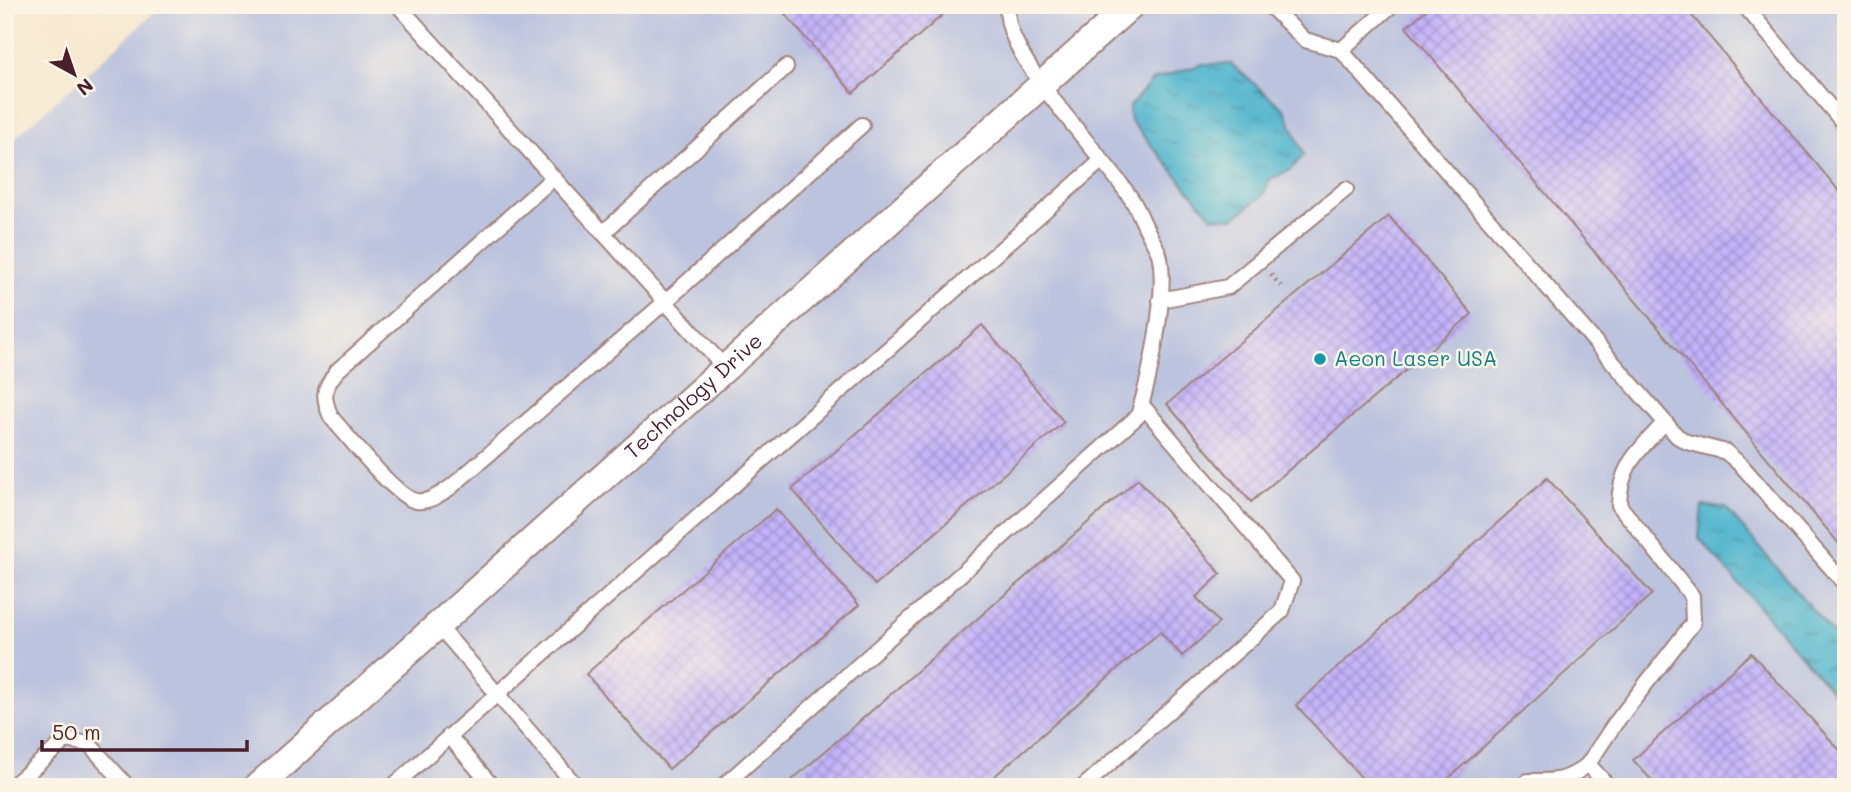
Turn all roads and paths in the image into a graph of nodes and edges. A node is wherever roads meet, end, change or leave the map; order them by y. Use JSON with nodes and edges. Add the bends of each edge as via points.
{"nodes":[{"id":1,"x":398,"y":5,"type":"edge"},
{"id":2,"x":1009,"y":5,"type":"edge"},
{"id":3,"x":1131,"y":5,"type":"edge"},
{"id":4,"x":1269,"y":5,"type":"edge"},
{"id":5,"x":1392,"y":5,"type":"edge"},
{"id":6,"x":1744,"y":5,"type":"edge"},
{"id":7,"x":1341,"y":50,"type":"junction"},
{"id":8,"x":786,"y":67,"type":"dead end"},
{"id":9,"x":1042,"y":85,"type":"junction"},
{"id":10,"x":862,"y":125,"type":"dead end"},
{"id":11,"x":1846,"y":126,"type":"edge"},
{"id":12,"x":1101,"y":161,"type":"junction"},
{"id":13,"x":553,"y":177,"type":"junction"},
{"id":14,"x":1346,"y":188,"type":"dead end"},
{"id":15,"x":603,"y":233,"type":"junction"},
{"id":16,"x":1267,"y":269,"type":"dead end"},
{"id":17,"x":1284,"y":290,"type":"dead end"},
{"id":18,"x":1160,"y":300,"type":"junction"},
{"id":19,"x":665,"y":302,"type":"junction"},
{"id":20,"x":725,"y":368,"type":"junction"},
{"id":21,"x":1142,"y":405,"type":"junction"},
{"id":22,"x":1665,"y":422,"type":"junction"},
{"id":23,"x":1846,"y":585,"type":"edge"},
{"id":24,"x":438,"y":625,"type":"junction"},
{"id":25,"x":497,"y":694,"type":"junction"},
{"id":26,"x":449,"y":736,"type":"junction"},
{"id":27,"x":1588,"y":764,"type":"junction"},
{"id":28,"x":11,"y":787,"type":"edge"},
{"id":29,"x":128,"y":787,"type":"edge"},
{"id":30,"x":257,"y":787,"type":"edge"},
{"id":31,"x":392,"y":787,"type":"edge"},
{"id":32,"x":493,"y":787,"type":"edge"},
{"id":33,"x":577,"y":787,"type":"edge"},
{"id":34,"x":722,"y":787,"type":"edge"},
{"id":35,"x":1083,"y":787,"type":"edge"},
{"id":36,"x":1522,"y":787,"type":"edge"},
{"id":37,"x":1609,"y":787,"type":"edge"}],
"edges":[{"from":1,"to":13,"type":"lane"},
{"from":2,"to":9,"type":"lane","via":[[1006,15]]},
{"from":3,"to":9,"type":"street","name":"Technology Drive"},
{"from":4,"to":7,"type":"lane","via":[[1305,40]]},
{"from":5,"to":7,"type":"lane"},
{"from":6,"to":11,"type":"lane"},
{"from":7,"to":22,"type":"lane"},
{"from":8,"to":15,"type":"lane"},
{"from":9,"to":12,"type":"lane"},
{"from":9,"to":20,"type":"street","name":"Technology Drive"},
{"from":10,"to":19,"type":"lane"},
{"from":12,"to":18,"type":"lane","via":[[1132,199],[1160,256]]},
{"from":12,"to":25,"type":"lane"},
{"from":13,"to":15,"type":"lane"},
{"from":13,"to":19,"type":"lane","via":[[337,370],[326,386],[325,403],[331,417],[390,483],[415,501],[429,500],[451,487]]},
{"from":14,"to":18,"type":"lane","via":[[1228,287]]},
{"from":15,"to":19,"type":"lane"},
{"from":16,"to":17,"type":"path"},
{"from":18,"to":21,"type":"lane"},
{"from":19,"to":20,"type":"lane"},
{"from":20,"to":24,"type":"street","name":"Technology Drive"},
{"from":21,"to":34,"type":"lane","via":[[1138,416]]},
{"from":21,"to":35,"type":"lane","via":[[1292,581],[1282,611]]},
{"from":22,"to":23,"type":"lane","via":[[1686,442],[1726,453],[1742,466]]},
{"from":22,"to":27,"type":"lane","via":[[1628,463],[1619,484],[1619,505],[1692,596],[1693,623]]},
{"from":24,"to":25,"type":"lane"},
{"from":24,"to":30,"type":"street","name":"Technology Drive"},
{"from":25,"to":26,"type":"lane"},
{"from":25,"to":33,"type":"lane"},
{"from":26,"to":31,"type":"lane"},
{"from":26,"to":32,"type":"lane"},
{"from":27,"to":36,"type":"lane","via":[[1575,776],[1528,781]]},
{"from":27,"to":37,"type":"lane"},
{"from":28,"to":29,"type":"lane","via":[[66,740],[89,744]]}]}
